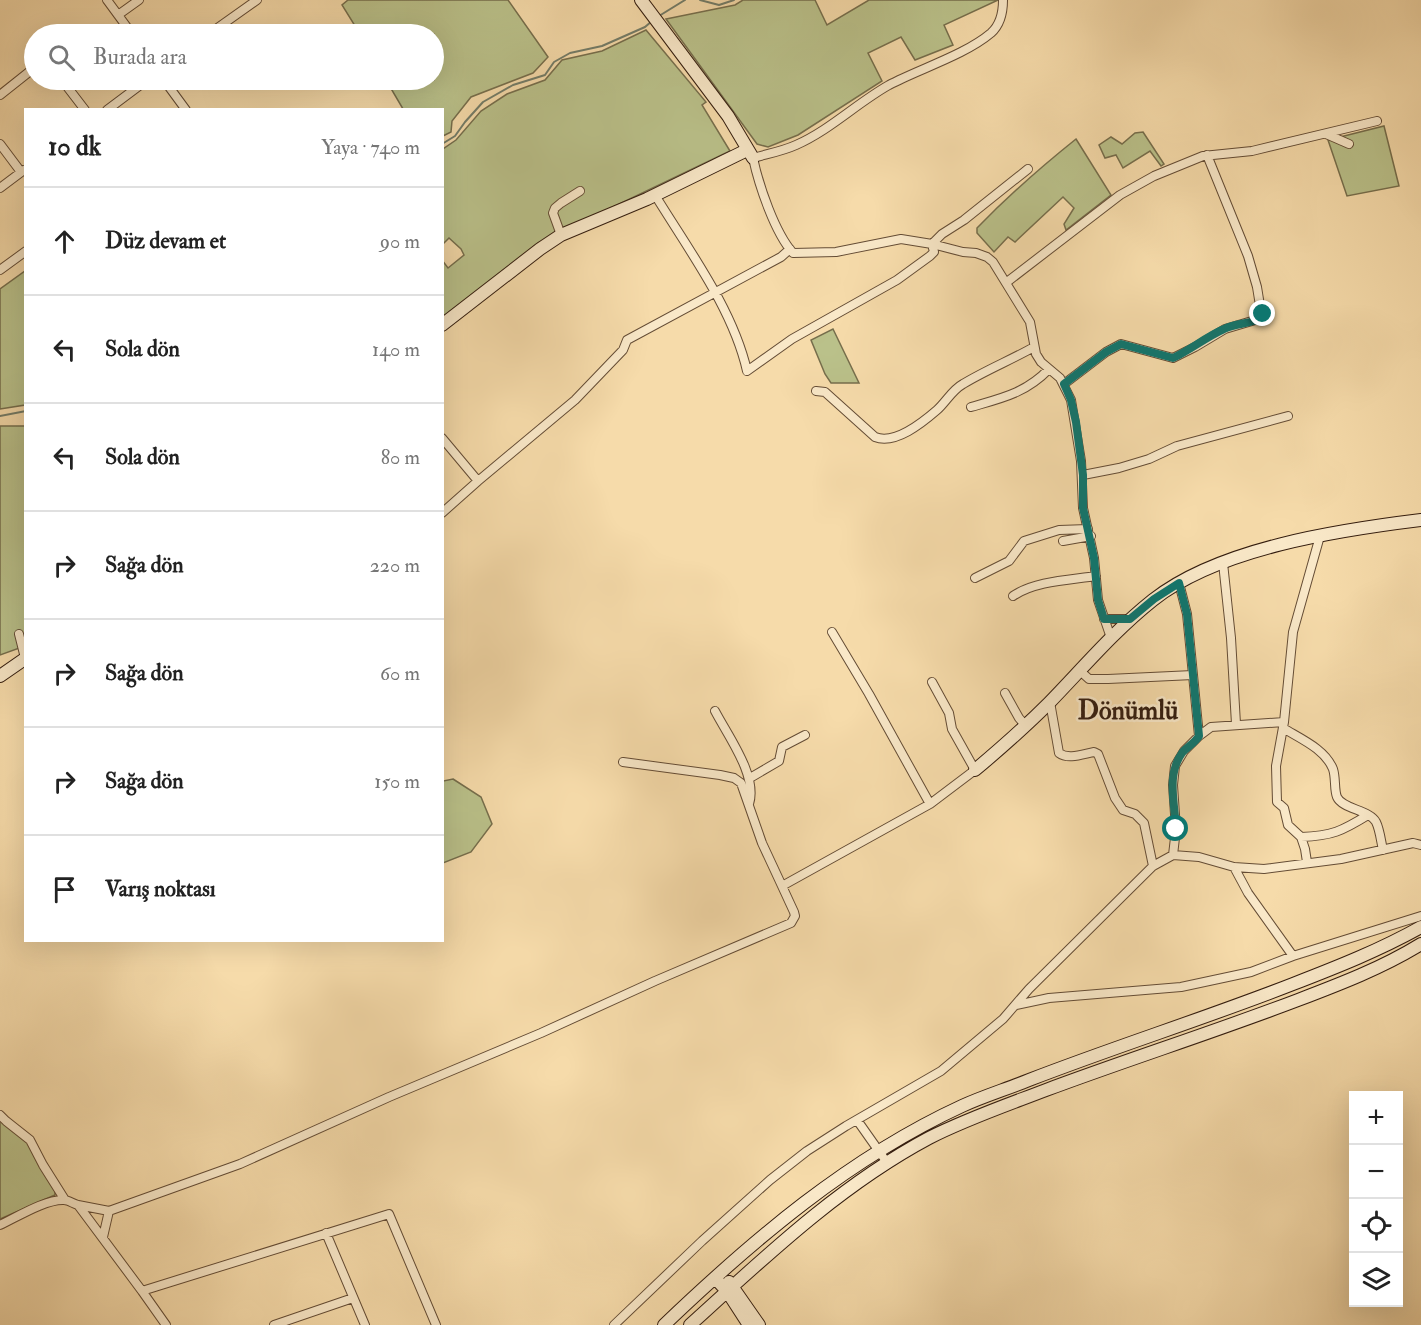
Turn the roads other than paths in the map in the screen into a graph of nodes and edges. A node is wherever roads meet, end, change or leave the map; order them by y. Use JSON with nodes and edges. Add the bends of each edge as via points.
{"nodes":[{"id":1,"x":107,"y":0,"type":"edge"},
{"id":2,"x":139,"y":0,"type":"edge"},
{"id":3,"x":257,"y":0,"type":"edge"},
{"id":4,"x":641,"y":0,"type":"edge"},
{"id":5,"x":1003,"y":0,"type":"edge"},
{"id":6,"x":118,"y":15,"type":"junction"},
{"id":7,"x":125,"y":24,"type":"edge"},
{"id":8,"x":223,"y":24,"type":"edge"},
{"id":9,"x":24,"y":76,"type":"edge"},
{"id":10,"x":70,"y":90,"type":"edge"},
{"id":11,"x":134,"y":90,"type":"edge"},
{"id":12,"x":171,"y":90,"type":"edge"},
{"id":13,"x":0,"y":95,"type":"edge"},
{"id":14,"x":83,"y":108,"type":"edge"},
{"id":15,"x":110,"y":108,"type":"edge"},
{"id":16,"x":185,"y":108,"type":"edge"},
{"id":17,"x":1377,"y":121,"type":"dead end"},
{"id":18,"x":1326,"y":134,"type":"junction"},
{"id":19,"x":0,"y":144,"type":"edge"},
{"id":20,"x":1349,"y":144,"type":"dead end"},
{"id":21,"x":750,"y":154,"type":"junction"},
{"id":22,"x":1207,"y":155,"type":"junction"},
{"id":23,"x":1028,"y":169,"type":"dead end"},
{"id":24,"x":23,"y":171,"type":"edge"},
{"id":25,"x":0,"y":188,"type":"edge"},
{"id":26,"x":580,"y":191,"type":"dead end"},
{"id":27,"x":655,"y":195,"type":"junction"},
{"id":28,"x":561,"y":234,"type":"junction"},
{"id":29,"x":932,"y":244,"type":"junction"},
{"id":30,"x":790,"y":249,"type":"junction"},
{"id":31,"x":24,"y":252,"type":"edge"},
{"id":32,"x":0,"y":270,"type":"edge"},
{"id":33,"x":1007,"y":282,"type":"junction"},
{"id":34,"x":715,"y":292,"type":"junction"},
{"id":35,"x":444,"y":323,"type":"edge"},
{"id":36,"x":1034,"y":347,"type":"junction"},
{"id":37,"x":1049,"y":369,"type":"junction"},
{"id":38,"x":1064,"y":384,"type":"junction"},
{"id":39,"x":816,"y":391,"type":"dead end"},
{"id":40,"x":971,"y":407,"type":"dead end"},
{"id":41,"x":1288,"y":416,"type":"dead end"},
{"id":42,"x":444,"y":440,"type":"edge"},
{"id":43,"x":1083,"y":475,"type":"junction"},
{"id":44,"x":478,"y":481,"type":"junction"},
{"id":45,"x":444,"y":511,"type":"edge"},
{"id":46,"x":1421,"y":520,"type":"edge"},
{"id":47,"x":1089,"y":533,"type":"junction"},
{"id":48,"x":1320,"y":536,"type":"junction"},
{"id":49,"x":1063,"y":540,"type":"dead end"},
{"id":50,"x":1223,"y":563,"type":"junction"},
{"id":51,"x":1096,"y":576,"type":"junction"},
{"id":52,"x":975,"y":578,"type":"dead end"},
{"id":53,"x":1179,"y":583,"type":"junction"},
{"id":54,"x":1013,"y":596,"type":"dead end"},
{"id":55,"x":1104,"y":619,"type":"junction"},
{"id":56,"x":1130,"y":619,"type":"junction"},
{"id":57,"x":832,"y":633,"type":"dead end"},
{"id":58,"x":19,"y":634,"type":"dead end"},
{"id":59,"x":1111,"y":638,"type":"junction"},
{"id":60,"x":24,"y":654,"type":"edge"},
{"id":61,"x":24,"y":659,"type":"edge"},
{"id":62,"x":1079,"y":670,"type":"junction"},
{"id":63,"x":1193,"y":675,"type":"junction"},
{"id":64,"x":0,"y":676,"type":"edge"},
{"id":65,"x":932,"y":682,"type":"dead end"},
{"id":66,"x":1005,"y":693,"type":"dead end"},
{"id":67,"x":1050,"y":702,"type":"junction"},
{"id":68,"x":715,"y":711,"type":"dead end"},
{"id":69,"x":1236,"y":724,"type":"junction"},
{"id":70,"x":1283,"y":725,"type":"junction"},
{"id":71,"x":1026,"y":726,"type":"junction"},
{"id":72,"x":805,"y":735,"type":"dead end"},
{"id":73,"x":1199,"y":736,"type":"junction"},
{"id":74,"x":623,"y":762,"type":"dead end"},
{"id":75,"x":975,"y":770,"type":"junction"},
{"id":76,"x":750,"y":778,"type":"junction"},
{"id":77,"x":749,"y":804,"type":"junction"},
{"id":78,"x":930,"y":804,"type":"junction"},
{"id":79,"x":1368,"y":815,"type":"junction"},
{"id":80,"x":1301,"y":837,"type":"junction"},
{"id":81,"x":1421,"y":845,"type":"edge"},
{"id":82,"x":1383,"y":850,"type":"junction"},
{"id":83,"x":1173,"y":855,"type":"junction"},
{"id":84,"x":1307,"y":862,"type":"junction"},
{"id":85,"x":1153,"y":866,"type":"junction"},
{"id":86,"x":1234,"y":867,"type":"junction"},
{"id":87,"x":782,"y":886,"type":"junction"},
{"id":88,"x":1421,"y":916,"type":"edge"},
{"id":89,"x":1421,"y":927,"type":"edge"},
{"id":90,"x":1421,"y":944,"type":"edge"},
{"id":91,"x":1293,"y":956,"type":"junction"},
{"id":92,"x":1015,"y":1005,"type":"junction"},
{"id":93,"x":0,"y":1115,"type":"edge"},
{"id":94,"x":857,"y":1120,"type":"junction"},
{"id":95,"x":880,"y":1152,"type":"junction"},
{"id":96,"x":888,"y":1164,"type":"junction"},
{"id":97,"x":65,"y":1200,"type":"junction"},
{"id":98,"x":78,"y":1205,"type":"junction"},
{"id":99,"x":109,"y":1211,"type":"junction"},
{"id":100,"x":0,"y":1225,"type":"edge"},
{"id":101,"x":326,"y":1233,"type":"junction"},
{"id":102,"x":103,"y":1237,"type":"junction"},
{"id":103,"x":718,"y":1275,"type":"junction"},
{"id":104,"x":730,"y":1289,"type":"junction"},
{"id":105,"x":142,"y":1291,"type":"junction"},
{"id":106,"x":353,"y":1298,"type":"junction"},
{"id":107,"x":166,"y":1325,"type":"edge"},
{"id":108,"x":274,"y":1325,"type":"edge"},
{"id":109,"x":365,"y":1325,"type":"edge"},
{"id":110,"x":436,"y":1325,"type":"edge"},
{"id":111,"x":614,"y":1325,"type":"edge"},
{"id":112,"x":664,"y":1325,"type":"edge"},
{"id":113,"x":690,"y":1325,"type":"edge"},
{"id":114,"x":749,"y":1325,"type":"edge"},
{"id":115,"x":759,"y":1325,"type":"edge"}],
"edges":[{"from":1,"to":6,"type":"street"},
{"from":2,"to":6,"type":"street"},
{"from":3,"to":8,"type":"street"},
{"from":4,"to":21,"type":"street","via":[[728,116]]},
{"from":5,"to":21,"type":"street","via":[[1001,17],[992,32],[889,85],[795,146]]},
{"from":6,"to":7,"type":"street"},
{"from":9,"to":13,"type":"street"},
{"from":10,"to":14,"type":"street"},
{"from":11,"to":15,"type":"street"},
{"from":12,"to":16,"type":"street"},
{"from":17,"to":18,"type":"street"},
{"from":18,"to":20,"type":"street"},
{"from":18,"to":22,"type":"street","via":[[1252,151]]},
{"from":19,"to":24,"type":"street"},
{"from":21,"to":27,"type":"street"},
{"from":21,"to":30,"type":"street"},
{"from":22,"to":33,"type":"street","via":[[1154,176],[1120,195]]},
{"from":22,"to":38,"type":"street","via":[[1248,256],[1262,318],[1225,329],[1173,358],[1121,344]]},
{"from":23,"to":29,"type":"street"},
{"from":24,"to":25,"type":"street"},
{"from":26,"to":28,"type":"street","via":[[555,208],[553,213]]},
{"from":27,"to":28,"type":"street"},
{"from":27,"to":34,"type":"street"},
{"from":28,"to":35,"type":"street"},
{"from":29,"to":30,"type":"street","via":[[901,239],[836,252],[804,254]]},
{"from":29,"to":33,"type":"street","via":[[987,257]]},
{"from":29,"to":34,"type":"street","via":[[934,252],[897,280],[792,339],[747,371]]},
{"from":30,"to":34,"type":"street"},
{"from":31,"to":32,"type":"street"},
{"from":33,"to":36,"type":"street","via":[[1030,322]]},
{"from":34,"to":44,"type":"street","via":[[627,340],[623,350],[575,400]]},
{"from":36,"to":37,"type":"street"},
{"from":36,"to":39,"type":"street","via":[[960,385],[913,428],[887,439],[872,434],[825,392]]},
{"from":37,"to":38,"type":"street"},
{"from":37,"to":40,"type":"street","via":[[1024,389]]},
{"from":38,"to":43,"type":"street","via":[[1076,422]]},
{"from":41,"to":43,"type":"street","via":[[1177,446],[1119,468]]},
{"from":42,"to":44,"type":"street"},
{"from":43,"to":47,"type":"street","via":[[1083,508]]},
{"from":44,"to":45,"type":"street"},
{"from":46,"to":48,"type":"street"},
{"from":47,"to":49,"type":"street"},
{"from":47,"to":51,"type":"street"},
{"from":47,"to":52,"type":"street","via":[[1059,530],[1024,541],[1009,561]]},
{"from":48,"to":50,"type":"street"},
{"from":48,"to":70,"type":"street","via":[[1293,632]]},
{"from":50,"to":53,"type":"street"},
{"from":50,"to":69,"type":"street"},
{"from":51,"to":54,"type":"street","via":[[1049,584]]},
{"from":51,"to":55,"type":"street"},
{"from":53,"to":56,"type":"street"},
{"from":53,"to":63,"type":"street","via":[[1187,614]]},
{"from":55,"to":56,"type":"street"},
{"from":55,"to":59,"type":"street"},
{"from":56,"to":59,"type":"street"},
{"from":57,"to":78,"type":"street"},
{"from":58,"to":60,"type":"street"},
{"from":59,"to":62,"type":"street"},
{"from":61,"to":64,"type":"street"},
{"from":62,"to":63,"type":"street","via":[[1089,678],[1108,679]]},
{"from":62,"to":67,"type":"street"},
{"from":63,"to":73,"type":"street"},
{"from":65,"to":75,"type":"street"},
{"from":66,"to":71,"type":"street"},
{"from":67,"to":71,"type":"street"},
{"from":67,"to":85,"type":"street","via":[[1059,753],[1098,754],[1123,810],[1144,823]]},
{"from":68,"to":76,"type":"street"},
{"from":69,"to":70,"type":"street"},
{"from":69,"to":73,"type":"street","via":[[1211,727]]},
{"from":70,"to":79,"type":"street","via":[[1328,759],[1341,802]]},
{"from":70,"to":80,"type":"street","via":[[1276,766],[1277,802],[1284,808],[1288,825]]},
{"from":71,"to":75,"type":"street"},
{"from":72,"to":76,"type":"street","via":[[782,747],[779,761]]},
{"from":73,"to":83,"type":"street","via":[[1175,766]]},
{"from":74,"to":77,"type":"street","via":[[734,778],[741,783]]},
{"from":75,"to":78,"type":"street"},
{"from":76,"to":77,"type":"street"},
{"from":77,"to":87,"type":"street"},
{"from":78,"to":87,"type":"street"},
{"from":79,"to":80,"type":"street","via":[[1324,837]]},
{"from":79,"to":82,"type":"street","via":[[1376,821]]},
{"from":80,"to":84,"type":"street"},
{"from":81,"to":82,"type":"street","via":[[1413,843]]},
{"from":82,"to":84,"type":"street"},
{"from":83,"to":85,"type":"street"},
{"from":83,"to":86,"type":"street","via":[[1199,857]]},
{"from":84,"to":86,"type":"street","via":[[1264,868]]},
{"from":85,"to":92,"type":"street"},
{"from":86,"to":91,"type":"street"},
{"from":87,"to":99,"type":"street","via":[[795,916],[791,923],[240,1164]]},
{"from":88,"to":91,"type":"street"},
{"from":89,"to":95,"type":"street","via":[[1341,965],[962,1106]]},
{"from":90,"to":96,"type":"street","via":[[1346,981],[1238,1023],[1001,1107],[929,1138]]},
{"from":91,"to":92,"type":"street","via":[[1251,972],[1181,987],[1049,998]]},
{"from":92,"to":94,"type":"street","via":[[941,1071]]},
{"from":93,"to":97,"type":"street","via":[[30,1140]]},
{"from":94,"to":95,"type":"street"},
{"from":94,"to":111,"type":"street","via":[[770,1180]]},
{"from":95,"to":96,"type":"street"},
{"from":95,"to":103,"type":"street","via":[[805,1201]]},
{"from":96,"to":104,"type":"street","via":[[821,1211]]},
{"from":97,"to":98,"type":"street"},
{"from":97,"to":100,"type":"street","via":[[40,1206]]},
{"from":98,"to":99,"type":"street"},
{"from":98,"to":102,"type":"street"},
{"from":99,"to":102,"type":"street"},
{"from":101,"to":105,"type":"street"},
{"from":101,"to":106,"type":"street"},
{"from":101,"to":110,"type":"street","via":[[389,1214]]},
{"from":102,"to":105,"type":"street"},
{"from":103,"to":104,"type":"street"},
{"from":103,"to":112,"type":"street"},
{"from":104,"to":113,"type":"street"},
{"from":104,"to":114,"type":"street"},
{"from":104,"to":115,"type":"street"},
{"from":105,"to":107,"type":"street"},
{"from":106,"to":108,"type":"street"},
{"from":106,"to":109,"type":"street"}]}
